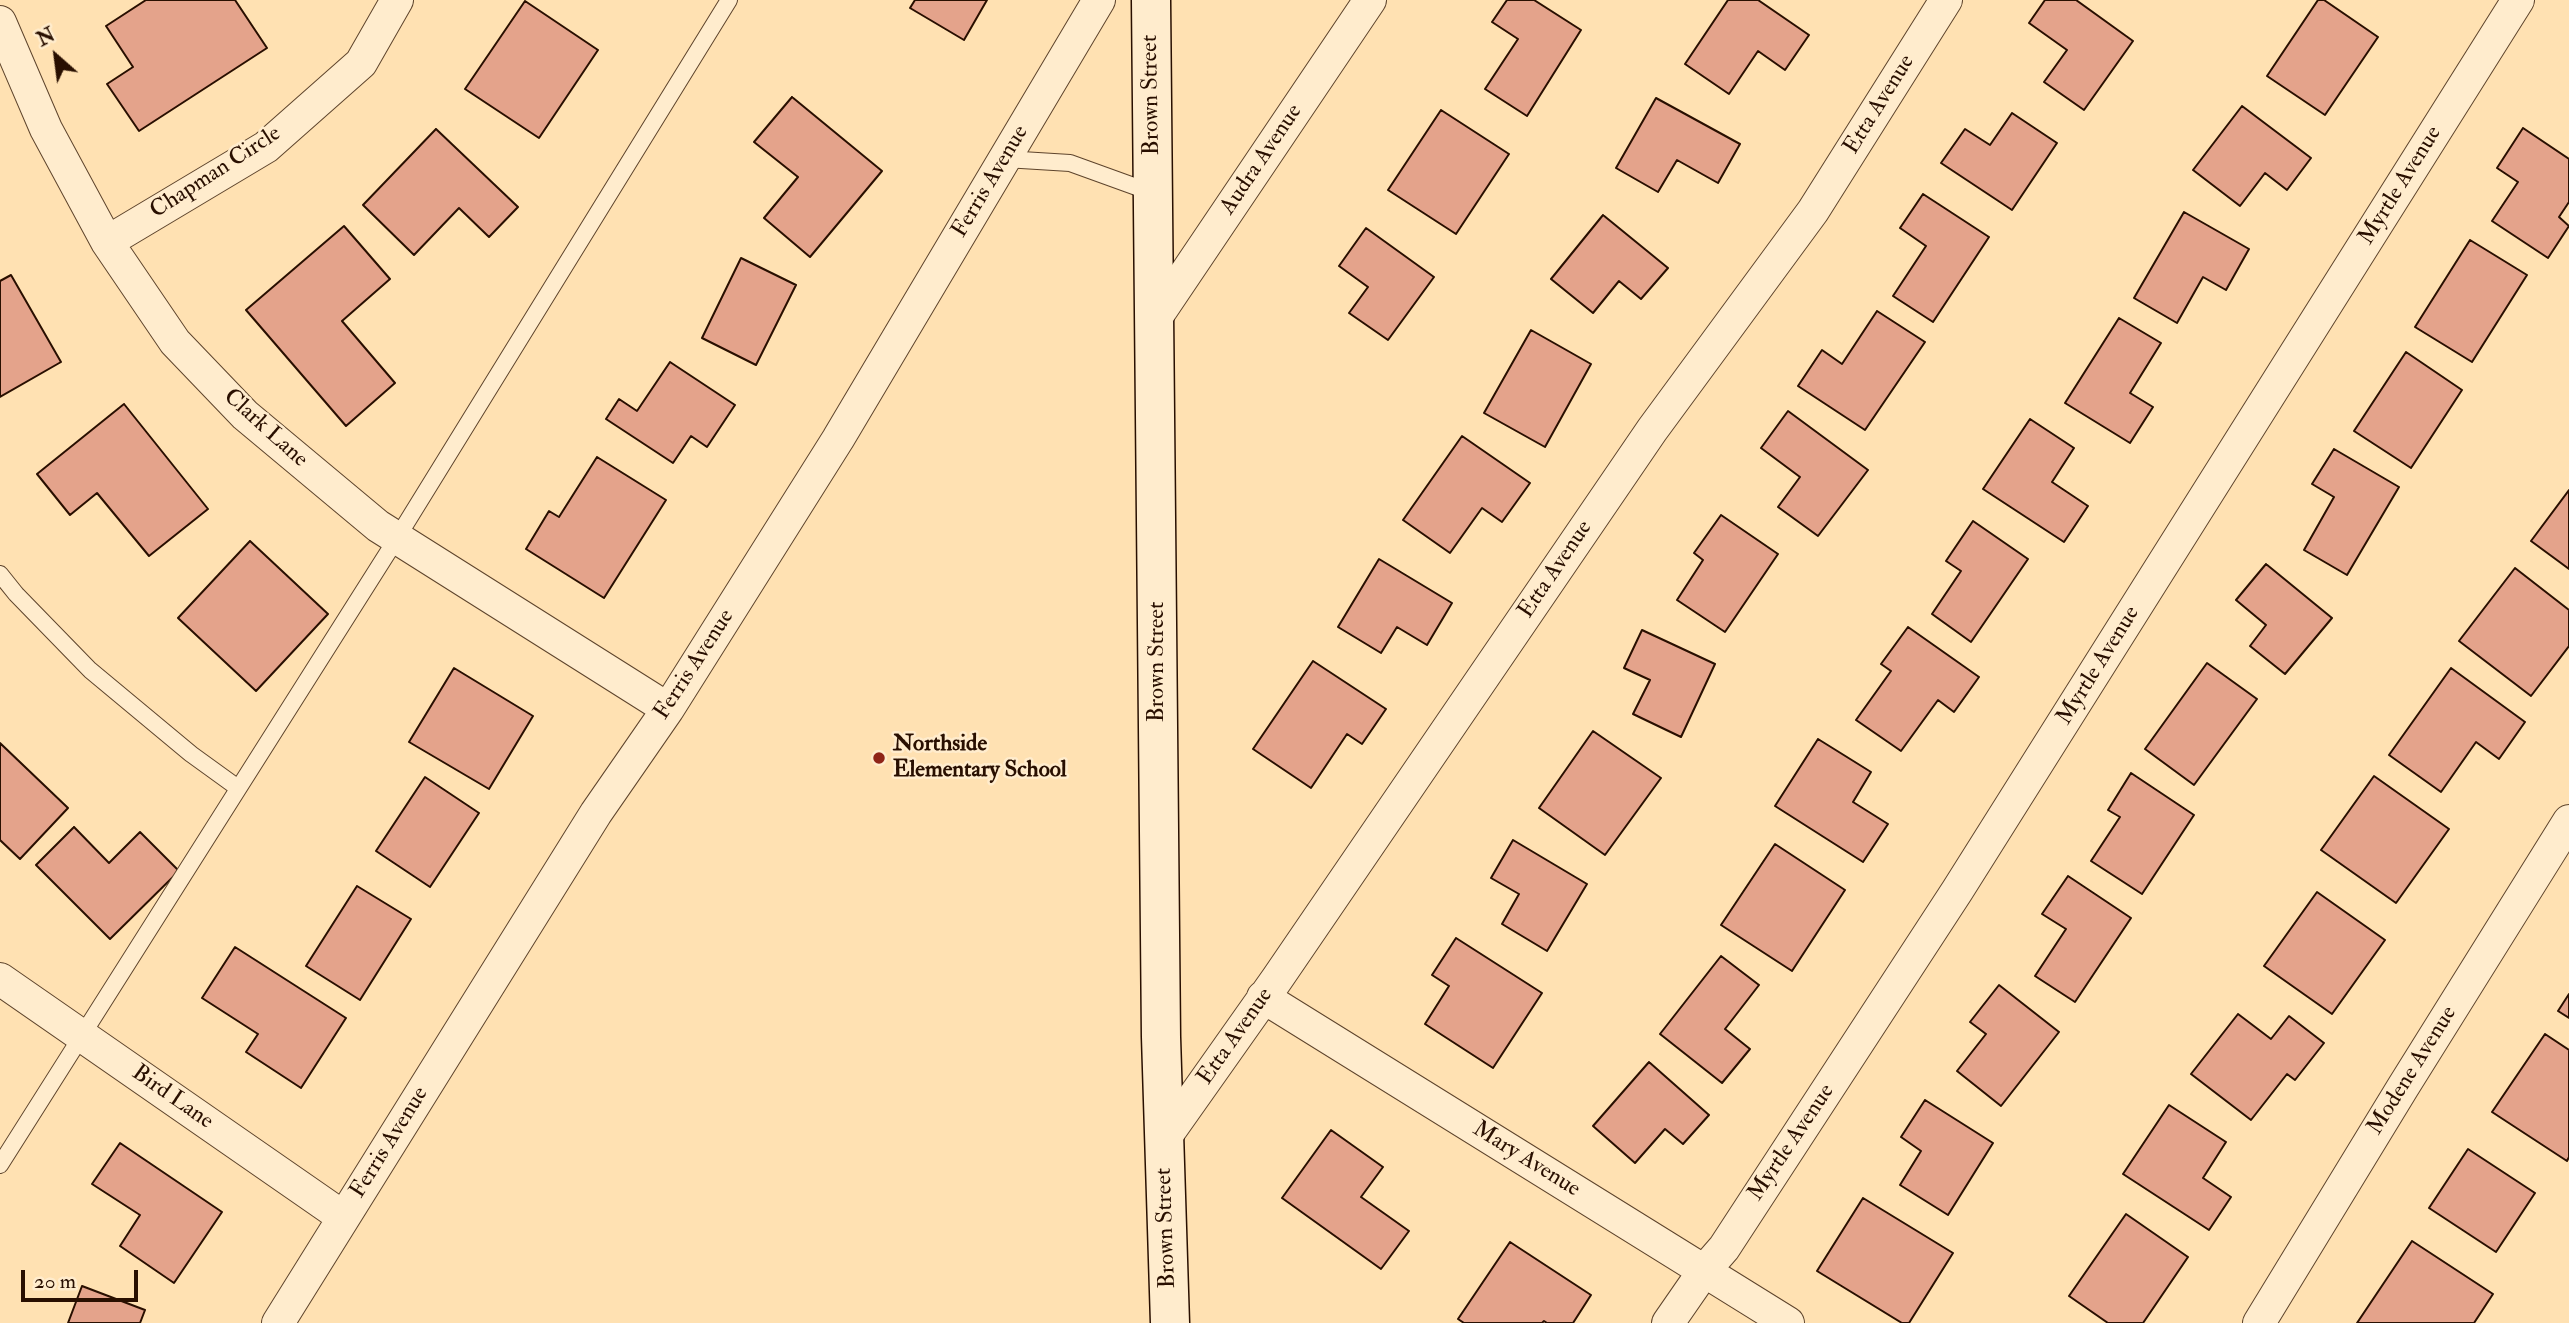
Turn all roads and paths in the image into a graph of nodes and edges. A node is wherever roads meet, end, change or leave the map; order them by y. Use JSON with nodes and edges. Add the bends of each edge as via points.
{"nodes":[{"id":1,"x":397,"y":0,"type":"edge"},
{"id":2,"x":729,"y":0,"type":"edge"},
{"id":3,"x":1099,"y":0,"type":"edge"},
{"id":4,"x":1151,"y":0,"type":"edge"},
{"id":5,"x":1370,"y":0,"type":"edge"},
{"id":6,"x":1946,"y":0,"type":"edge"},
{"id":7,"x":2518,"y":0,"type":"edge"},
{"id":8,"x":0,"y":22,"type":"edge"},
{"id":9,"x":1005,"y":159,"type":"junction"},
{"id":10,"x":1153,"y":193,"type":"junction"},
{"id":11,"x":107,"y":242,"type":"junction"},
{"id":12,"x":1155,"y":319,"type":"junction"},
{"id":13,"x":397,"y":538,"type":"junction"},
{"id":14,"x":0,"y":574,"type":"edge"},
{"id":15,"x":668,"y":709,"type":"junction"},
{"id":16,"x":238,"y":788,"type":"junction"},
{"id":17,"x":2569,"y":821,"type":"edge"},
{"id":18,"x":0,"y":979,"type":"edge"},
{"id":19,"x":1263,"y":997,"type":"junction"},
{"id":20,"x":81,"y":1035,"type":"junction"},
{"id":21,"x":1164,"y":1139,"type":"junction"},
{"id":22,"x":0,"y":1164,"type":"edge"},
{"id":23,"x":343,"y":1217,"type":"junction"},
{"id":24,"x":1704,"y":1271,"type":"junction"},
{"id":25,"x":278,"y":1323,"type":"edge"},
{"id":26,"x":1170,"y":1323,"type":"edge"},
{"id":27,"x":1668,"y":1323,"type":"edge"},
{"id":28,"x":1788,"y":1323,"type":"edge"},
{"id":29,"x":2259,"y":1323,"type":"edge"}],
"edges":[{"from":1,"to":11,"type":"street","name":"Chapman Circle","via":[[361,63],[266,147]]},
{"from":2,"to":13,"type":"lane"},
{"from":3,"to":9,"type":"street","name":"Ferris Avenue"},
{"from":4,"to":10,"type":"main road","name":"Brown Street"},
{"from":5,"to":12,"type":"street","name":"Audra Avenue"},
{"from":6,"to":19,"type":"street","name":"Etta Avenue","via":[[1812,211],[1652,430]]},
{"from":7,"to":24,"type":"street","name":"Myrtle Avenue","via":[[1957,891],[1724,1248]]},
{"from":8,"to":11,"type":"street","name":"Clark Lane","via":[[47,129]]},
{"from":9,"to":10,"type":"lane","via":[[1070,163]]},
{"from":9,"to":15,"type":"street","name":"Ferris Avenue","via":[[838,439]]},
{"from":10,"to":12,"type":"main road","name":"Brown Street"},
{"from":11,"to":13,"type":"street","name":"Clark Lane","via":[[175,342],[245,415]]},
{"from":12,"to":21,"type":"main road","name":"Brown Street"},
{"from":13,"to":15,"type":"street","name":"Clark Lane"},
{"from":13,"to":16,"type":"lane"},
{"from":14,"to":16,"type":"lane","via":[[90,670]]},
{"from":15,"to":23,"type":"street","name":"Ferris Avenue","via":[[596,813]]},
{"from":16,"to":20,"type":"lane"},
{"from":17,"to":29,"type":"street","name":"Modene Avenue"},
{"from":18,"to":20,"type":"street","name":"Bird Lane"},
{"from":19,"to":21,"type":"street","name":"Etta Avenue"},
{"from":19,"to":24,"type":"street","name":"Mary Avenue"},
{"from":20,"to":22,"type":"lane"},
{"from":20,"to":23,"type":"street","name":"Bird Lane"},
{"from":21,"to":26,"type":"main road","name":"Brown Street"},
{"from":23,"to":25,"type":"street","name":"Ferris Avenue"},
{"from":24,"to":27,"type":"street","name":"Myrtle Avenue"},
{"from":24,"to":28,"type":"street","name":"Mary Avenue"}]}
